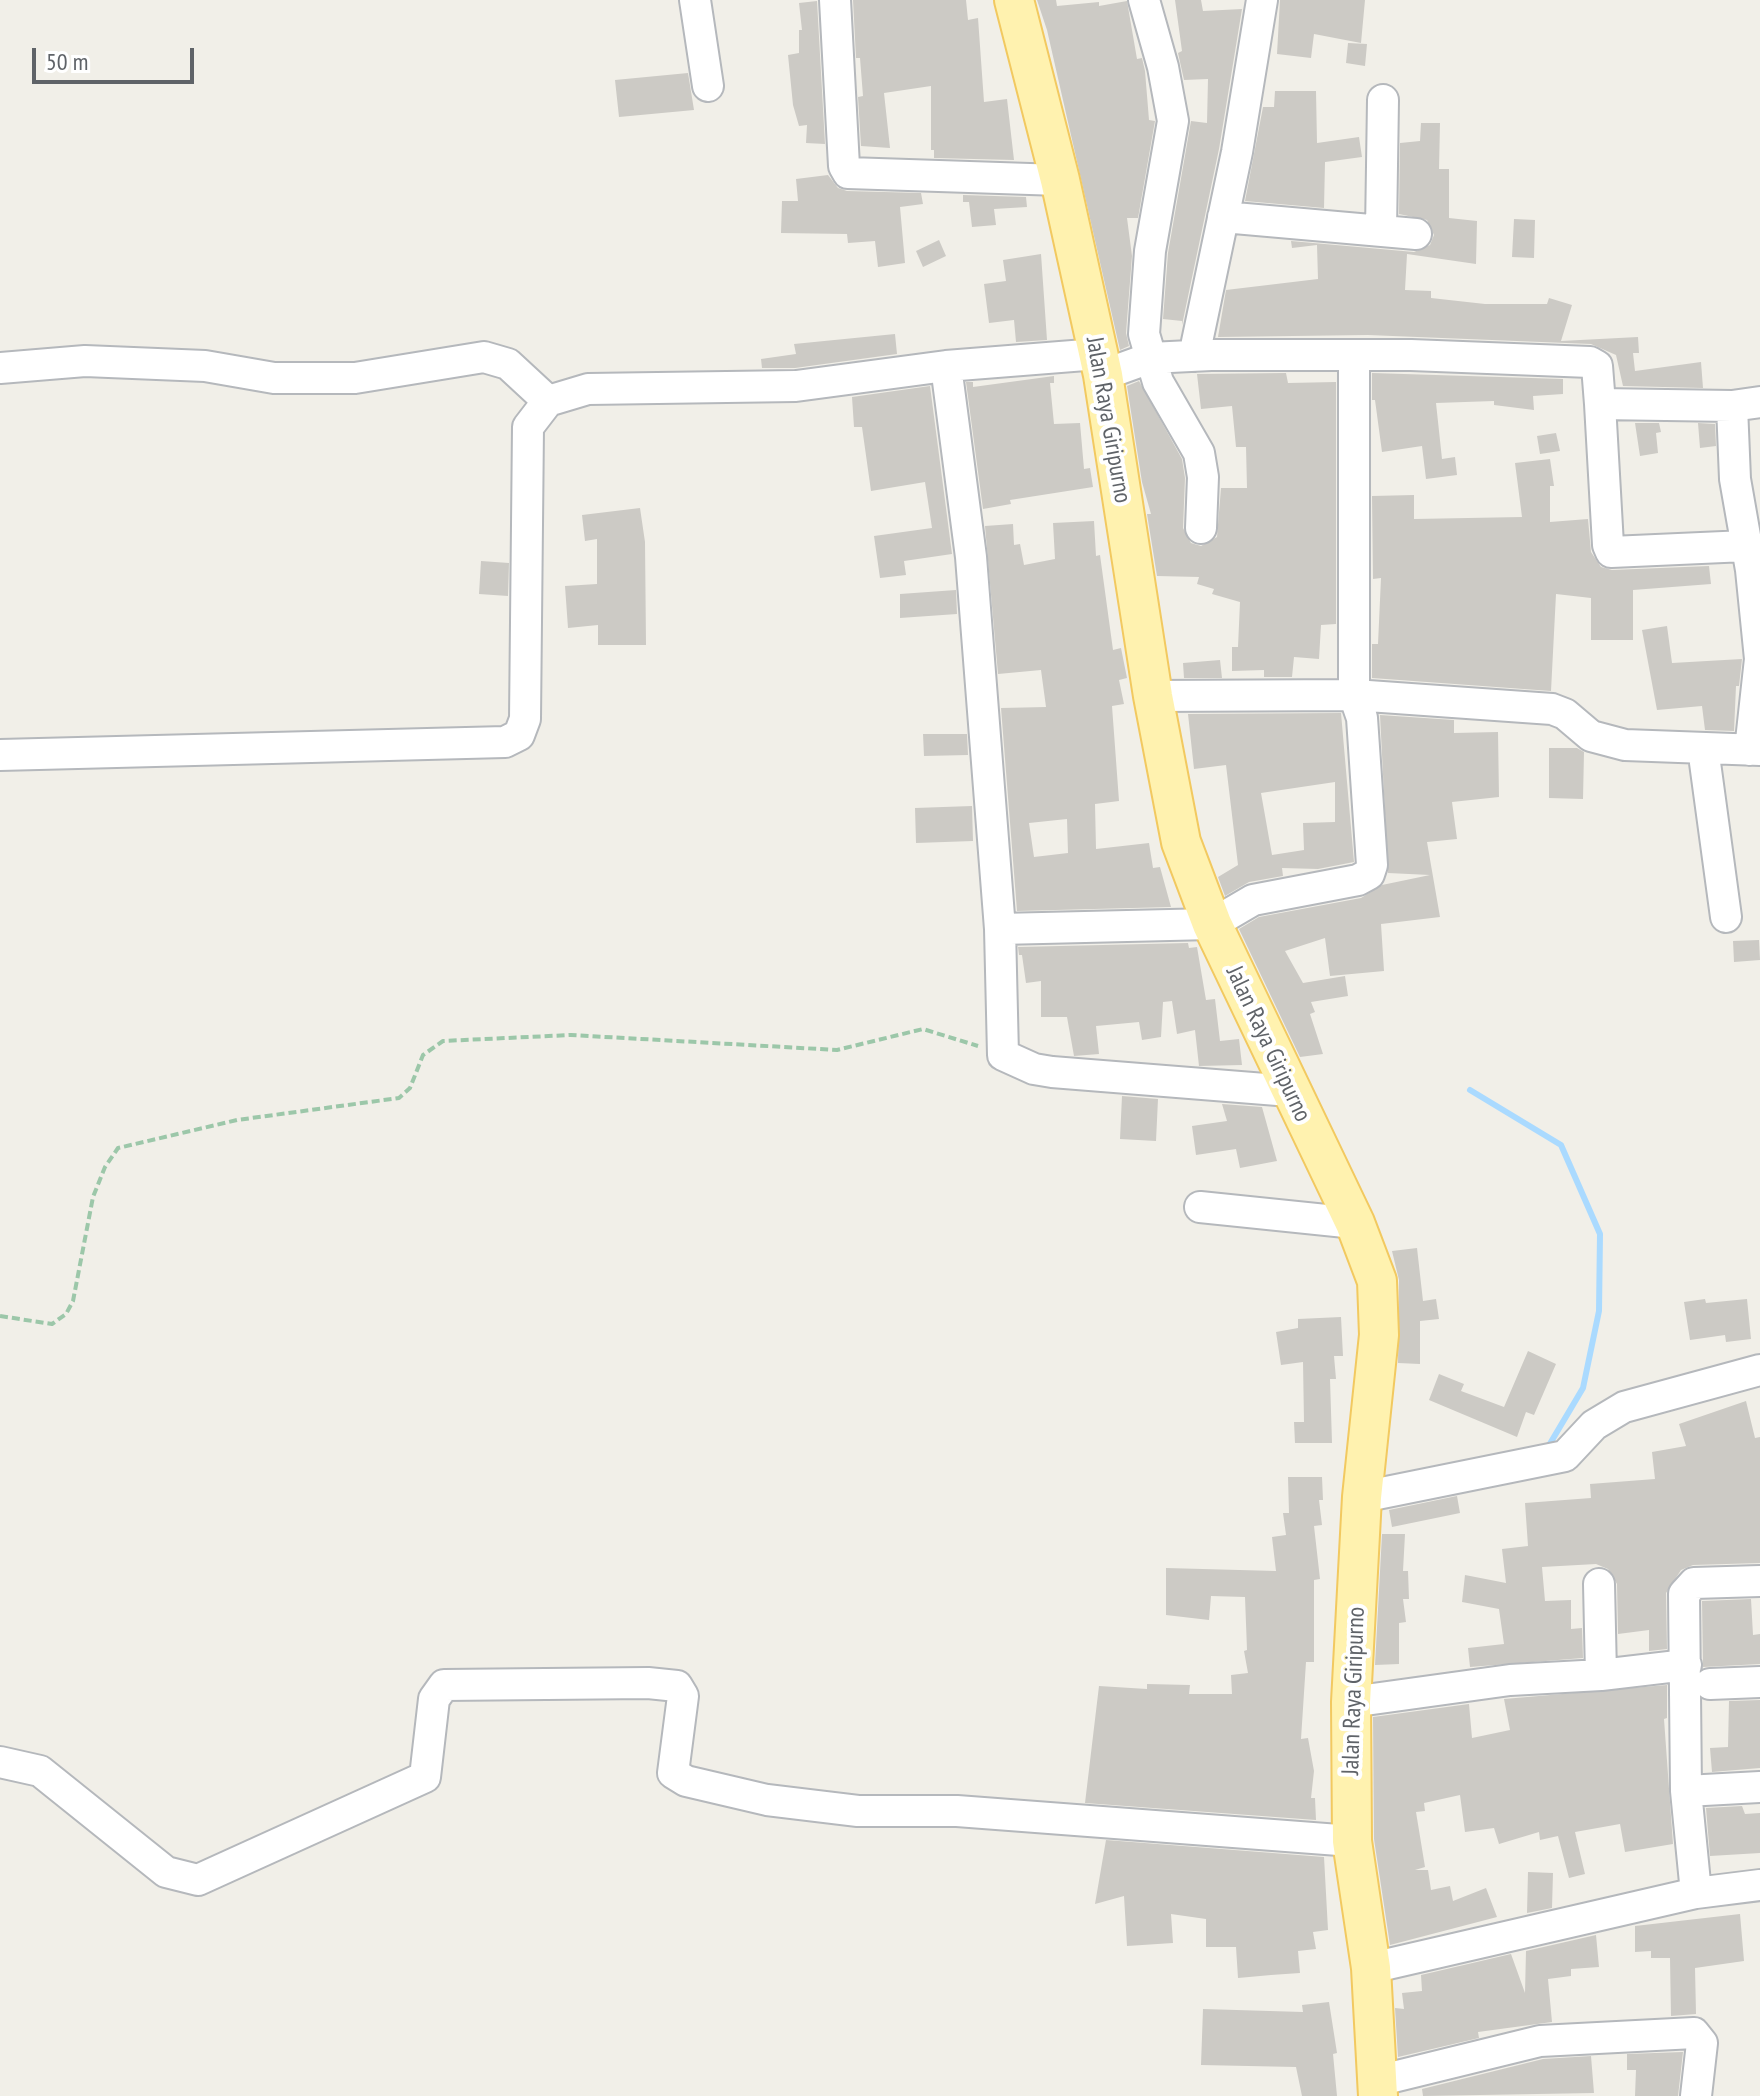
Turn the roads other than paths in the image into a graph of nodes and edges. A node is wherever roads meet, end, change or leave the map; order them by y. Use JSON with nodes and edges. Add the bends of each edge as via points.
{"nodes":[{"id":1,"x":695,"y":0,"type":"edge"},
{"id":2,"x":835,"y":0,"type":"edge"},
{"id":3,"x":1014,"y":0,"type":"edge"},
{"id":4,"x":1144,"y":0,"type":"edge"},
{"id":5,"x":1262,"y":0,"type":"edge"},
{"id":6,"x":708,"y":86,"type":"dead end"},
{"id":7,"x":1383,"y":100,"type":"dead end"},
{"id":8,"x":1060,"y":180,"type":"junction"},
{"id":9,"x":1223,"y":217,"type":"junction"},
{"id":10,"x":1381,"y":231,"type":"junction"},
{"id":11,"x":1416,"y":234,"type":"dead end"},
{"id":12,"x":1167,"y":357,"type":"junction"},
{"id":13,"x":1354,"y":358,"type":"junction"},
{"id":14,"x":1101,"y":365,"type":"junction"},
{"id":15,"x":946,"y":366,"type":"junction"},
{"id":16,"x":0,"y":368,"type":"edge"},
{"id":17,"x":548,"y":401,"type":"junction"},
{"id":18,"x":1600,"y":404,"type":"junction"},
{"id":19,"x":1746,"y":404,"type":"edge"},
{"id":20,"x":1201,"y":528,"type":"dead end"},
{"id":21,"x":1746,"y":546,"type":"junction"},
{"id":22,"x":1760,"y":659,"type":"edge"},
{"id":23,"x":1354,"y":695,"type":"junction"},
{"id":24,"x":1153,"y":696,"type":"junction"},
{"id":25,"x":1703,"y":748,"type":"junction"},
{"id":26,"x":1755,"y":750,"type":"edge"},
{"id":27,"x":0,"y":755,"type":"edge"},
{"id":28,"x":1726,"y":917,"type":"dead end"},
{"id":29,"x":1212,"y":924,"type":"junction"},
{"id":30,"x":1000,"y":929,"type":"junction"},
{"id":31,"x":1290,"y":1091,"type":"junction"},
{"id":32,"x":1200,"y":1207,"type":"dead end"},
{"id":33,"x":1355,"y":1223,"type":"junction"},
{"id":34,"x":1760,"y":1370,"type":"edge"},
{"id":35,"x":1362,"y":1497,"type":"junction"},
{"id":36,"x":1760,"y":1581,"type":"edge"},
{"id":37,"x":1599,"y":1584,"type":"dead end"},
{"id":38,"x":1686,"y":1665,"type":"junction"},
{"id":39,"x":1601,"y":1675,"type":"junction"},
{"id":40,"x":1760,"y":1682,"type":"edge"},
{"id":41,"x":1710,"y":1684,"type":"dead end"},
{"id":42,"x":1351,"y":1702,"type":"junction"},
{"id":43,"x":0,"y":1762,"type":"edge"},
{"id":44,"x":1760,"y":1787,"type":"edge"},
{"id":45,"x":1686,"y":1791,"type":"junction"},
{"id":46,"x":1352,"y":1841,"type":"junction"},
{"id":47,"x":1760,"y":1885,"type":"edge"},
{"id":48,"x":1696,"y":1893,"type":"junction"},
{"id":49,"x":1371,"y":1968,"type":"junction"},
{"id":50,"x":1378,"y":2088,"type":"edge"},
{"id":51,"x":1696,"y":2096,"type":"edge"}],
"edges":[{"from":1,"to":6,"type":"street"},
{"from":2,"to":8,"type":"street","via":[[848,173]]},
{"from":3,"to":8,"type":"main road","name":"Jalan Raya Giripurno"},
{"from":4,"to":12,"type":"street","via":[[1173,109],[1144,334]]},
{"from":5,"to":9,"type":"street"},
{"from":7,"to":10,"type":"street"},
{"from":8,"to":14,"type":"main road","name":"Jalan Raya Giripurno"},
{"from":9,"to":10,"type":"street"},
{"from":9,"to":12,"type":"street"},
{"from":10,"to":11,"type":"street"},
{"from":12,"to":13,"type":"street"},
{"from":12,"to":14,"type":"street"},
{"from":12,"to":20,"type":"street","via":[[1158,382],[1199,453]]},
{"from":13,"to":18,"type":"street","via":[[1593,362]]},
{"from":13,"to":23,"type":"street"},
{"from":14,"to":15,"type":"street"},
{"from":14,"to":24,"type":"main road","name":"Jalan Raya Giripurno"},
{"from":15,"to":17,"type":"street","via":[[796,386],[588,389]]},
{"from":15,"to":30,"type":"street","via":[[971,557]]},
{"from":16,"to":17,"type":"street","via":[[85,361],[205,366],[274,378],[355,378],[484,357],[508,364]]},
{"from":17,"to":27,"type":"street","via":[[528,427],[525,719],[519,735],[505,742]]},
{"from":18,"to":19,"type":"street"},
{"from":18,"to":21,"type":"street","via":[[1611,552]]},
{"from":19,"to":21,"type":"street","via":[[1735,479]]},
{"from":21,"to":22,"type":"street"},
{"from":22,"to":26,"type":"street"},
{"from":23,"to":24,"type":"street"},
{"from":23,"to":25,"type":"street","via":[[1552,709],[1591,736],[1625,745]]},
{"from":23,"to":29,"type":"street","via":[[1362,718],[1371,871],[1358,880],[1259,898]]},
{"from":24,"to":29,"type":"main road","name":"Jalan Raya Giripurno","via":[[1176,824]]},
{"from":25,"to":26,"type":"street"},
{"from":25,"to":28,"type":"street"},
{"from":29,"to":30,"type":"street"},
{"from":29,"to":31,"type":"main road","name":"Jalan Raya Giripurno"},
{"from":30,"to":31,"type":"street","via":[[1003,1055],[1052,1072]]},
{"from":31,"to":33,"type":"main road","name":"Jalan Raya Giripurno"},
{"from":32,"to":33,"type":"street"},
{"from":33,"to":35,"type":"main road","name":"Jalan Raya Giripurno","via":[[1377,1281],[1380,1319]]},
{"from":34,"to":35,"type":"street","via":[[1624,1407],[1594,1425],[1565,1456]]},
{"from":35,"to":42,"type":"main road","name":"Jalan Raya Giripurno"},
{"from":36,"to":38,"type":"street","via":[[1688,1587]]},
{"from":37,"to":39,"type":"street"},
{"from":38,"to":39,"type":"street"},
{"from":38,"to":45,"type":"street"},
{"from":39,"to":42,"type":"street","via":[[1510,1680]]},
{"from":40,"to":41,"type":"street"},
{"from":42,"to":46,"type":"main road","name":"Jalan Raya Giripurno"},
{"from":43,"to":46,"type":"street","via":[[40,1771],[166,1872],[198,1880],[425,1777],[434,1699],[444,1685],[648,1683],[677,1686],[683,1696],[673,1773],[754,1797],[858,1811],[957,1811]]},
{"from":44,"to":45,"type":"street"},
{"from":45,"to":48,"type":"street"},
{"from":46,"to":49,"type":"main road","name":"Jalan Raya Giripurno"},
{"from":47,"to":48,"type":"street"},
{"from":48,"to":49,"type":"street"},
{"from":49,"to":50,"type":"main road","name":"Jalan Raya Giripurno"},
{"from":50,"to":51,"type":"street","via":[[1540,2041],[1694,2033],[1702,2043]]}]}
